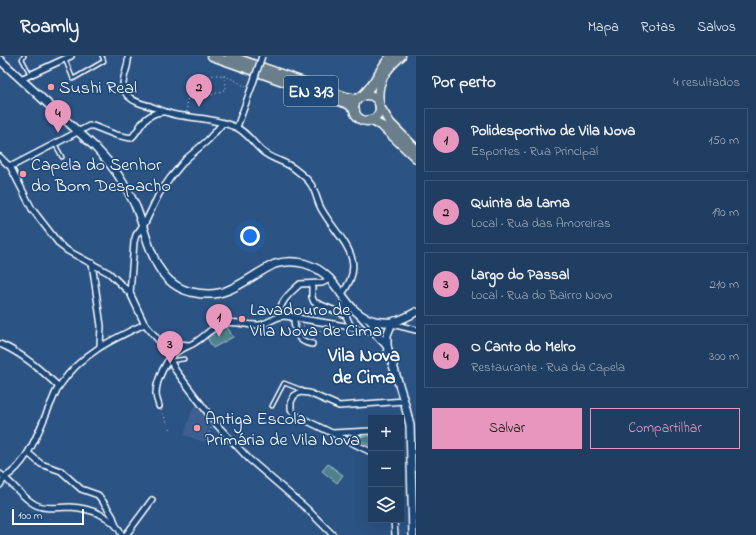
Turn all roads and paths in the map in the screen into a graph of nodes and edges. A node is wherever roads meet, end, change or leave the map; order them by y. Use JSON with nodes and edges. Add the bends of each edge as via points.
{"nodes":[{"id":1,"x":24,"y":56,"type":"edge"},
{"id":2,"x":71,"y":56,"type":"edge"},
{"id":3,"x":102,"y":56,"type":"edge"},
{"id":4,"x":128,"y":56,"type":"edge"},
{"id":5,"x":212,"y":56,"type":"edge"},
{"id":6,"x":230,"y":56,"type":"edge"},
{"id":7,"x":262,"y":56,"type":"edge"},
{"id":8,"x":391,"y":56,"type":"edge"},
{"id":9,"x":401,"y":56,"type":"edge"},
{"id":10,"x":61,"y":59,"type":"edge"},
{"id":11,"x":0,"y":60,"type":"edge"},
{"id":12,"x":30,"y":75,"type":"junction"},
{"id":13,"x":223,"y":75,"type":"junction"},
{"id":14,"x":21,"y":79,"type":"junction"},
{"id":15,"x":251,"y":88,"type":"junction"},
{"id":16,"x":212,"y":95,"type":"dead end"},
{"id":17,"x":361,"y":97,"type":"junction"},
{"id":18,"x":379,"y":104,"type":"junction"},
{"id":19,"x":355,"y":110,"type":"junction"},
{"id":20,"x":166,"y":112,"type":"junction"},
{"id":21,"x":186,"y":116,"type":"junction"},
{"id":22,"x":370,"y":120,"type":"junction"},
{"id":23,"x":223,"y":123,"type":"junction"},
{"id":24,"x":237,"y":127,"type":"junction"},
{"id":25,"x":78,"y":132,"type":"junction"},
{"id":26,"x":55,"y":144,"type":"junction"},
{"id":27,"x":416,"y":149,"type":"edge"},
{"id":28,"x":0,"y":157,"type":"edge"},
{"id":29,"x":62,"y":157,"type":"dead end"},
{"id":30,"x":416,"y":158,"type":"edge"},
{"id":31,"x":10,"y":166,"type":"junction"},
{"id":32,"x":142,"y":227,"type":"junction"},
{"id":33,"x":92,"y":263,"type":"junction"},
{"id":34,"x":330,"y":279,"type":"junction"},
{"id":35,"x":312,"y":284,"type":"junction"},
{"id":36,"x":130,"y":293,"type":"junction"},
{"id":37,"x":341,"y":295,"type":"junction"},
{"id":38,"x":346,"y":302,"type":"junction"},
{"id":39,"x":353,"y":309,"type":"junction"},
{"id":40,"x":416,"y":312,"type":"edge"},
{"id":41,"x":345,"y":315,"type":"junction"},
{"id":42,"x":278,"y":317,"type":"junction"},
{"id":43,"x":294,"y":317,"type":"junction"},
{"id":44,"x":370,"y":320,"type":"junction"},
{"id":45,"x":322,"y":322,"type":"junction"},
{"id":46,"x":382,"y":322,"type":"junction"},
{"id":47,"x":145,"y":324,"type":"junction"},
{"id":48,"x":294,"y":324,"type":"junction"},
{"id":49,"x":306,"y":326,"type":"dead end"},
{"id":50,"x":351,"y":327,"type":"junction"},
{"id":51,"x":391,"y":328,"type":"junction"},
{"id":52,"x":416,"y":328,"type":"edge"},
{"id":53,"x":376,"y":333,"type":"junction"},
{"id":54,"x":0,"y":344,"type":"edge"},
{"id":55,"x":312,"y":344,"type":"joint"},
{"id":56,"x":189,"y":345,"type":"junction"},
{"id":57,"x":100,"y":346,"type":"junction"},
{"id":58,"x":387,"y":346,"type":"junction"},
{"id":59,"x":184,"y":359,"type":"dead end"},
{"id":60,"x":170,"y":360,"type":"junction"},
{"id":61,"x":58,"y":386,"type":"junction"},
{"id":62,"x":304,"y":392,"type":"junction"},
{"id":63,"x":404,"y":401,"type":"junction"},
{"id":64,"x":159,"y":406,"type":"joint"},
{"id":65,"x":272,"y":406,"type":"dead end"},
{"id":66,"x":214,"y":420,"type":"junction"},
{"id":67,"x":171,"y":430,"type":"dead end"},
{"id":68,"x":368,"y":431,"type":"edge"},
{"id":69,"x":331,"y":434,"type":"junction"},
{"id":70,"x":206,"y":440,"type":"dead end"},
{"id":71,"x":369,"y":451,"type":"edge"},
{"id":72,"x":28,"y":453,"type":"junction"},
{"id":73,"x":2,"y":476,"type":"edge"},
{"id":74,"x":0,"y":485,"type":"edge"},
{"id":75,"x":152,"y":500,"type":"dead end"},
{"id":76,"x":394,"y":523,"type":"edge"},
{"id":77,"x":115,"y":524,"type":"junction"},
{"id":78,"x":122,"y":535,"type":"edge"},
{"id":79,"x":126,"y":535,"type":"edge"},
{"id":80,"x":333,"y":535,"type":"edge"},
{"id":81,"x":395,"y":535,"type":"edge"},
{"id":82,"x":413,"y":535,"type":"edge"}],
"edges":[{"from":1,"to":12,"type":"lane","via":[[22,59]]},
{"from":2,"to":10,"type":"street"},
{"from":3,"to":10,"type":"lane","via":[[104,61],[74,79]]},
{"from":4,"to":20,"type":"street","via":[[129,63],[123,81],[125,92],[135,102]]},
{"from":5,"to":19,"type":"main road","number":"EN 313","via":[[348,104]]},
{"from":6,"to":17,"type":"main road","number":"EN 313","via":[[346,97]]},
{"from":7,"to":15,"type":"street","bridge":true},
{"from":8,"to":17,"type":"main road","via":[[378,73],[371,88]]},
{"from":9,"to":18,"type":"main road","via":[[380,82]]},
{"from":10,"to":12,"type":"street"},
{"from":11,"to":14,"type":"main road"},
{"from":12,"to":14,"type":"street"},
{"from":13,"to":15,"type":"path"},
{"from":13,"to":16,"type":"path","via":[[226,90]]},
{"from":13,"to":21,"type":"path","via":[[213,74],[192,83],[189,87]]},
{"from":14,"to":25,"type":"main road"},
{"from":15,"to":24,"type":"street"},
{"from":17,"to":18,"type":"main road","number":"EN 313","via":[[373,97]]},
{"from":17,"to":19,"type":"main road","number":"EN 313","via":[[355,105]]},
{"from":18,"to":22,"type":"main road","via":[[379,114]]},
{"from":18,"to":27,"type":"main road","via":[[390,123]]},
{"from":19,"to":22,"type":"main road","number":"EN 313","via":[[359,117]]},
{"from":20,"to":21,"type":"street"},
{"from":20,"to":25,"type":"street","via":[[149,117],[131,138],[93,126]]},
{"from":21,"to":23,"type":"street"},
{"from":22,"to":30,"type":"main road","number":"EN 313","via":[[382,126]]},
{"from":23,"to":24,"type":"street"},
{"from":23,"to":32,"type":"street","via":[[171,177]]},
{"from":24,"to":37,"type":"street","via":[[267,155],[292,166],[313,188],[321,208],[352,256],[351,277]]},
{"from":25,"to":26,"type":"street"},
{"from":25,"to":32,"type":"main road","via":[[102,154],[117,173],[136,207]]},
{"from":26,"to":29,"type":"lane"},
{"from":26,"to":31,"type":"street"},
{"from":28,"to":31,"type":"street"},
{"from":31,"to":33,"type":"street","via":[[32,209],[56,241],[68,251]]},
{"from":32,"to":34,"type":"main road","via":[[159,268],[170,282],[186,291],[206,294],[225,292],[275,264],[288,261],[316,268]]},
{"from":32,"to":36,"type":"street","via":[[134,242]]},
{"from":33,"to":36,"type":"street","via":[[112,275]]},
{"from":33,"to":57,"type":"street","via":[[101,328]]},
{"from":34,"to":35,"type":"street"},
{"from":34,"to":37,"type":"main road"},
{"from":35,"to":41,"type":"street","via":[[314,302]]},
{"from":35,"to":42,"type":"street","via":[[301,284],[286,298],[281,304]]},
{"from":36,"to":47,"type":"street"},
{"from":37,"to":38,"type":"main road"},
{"from":38,"to":39,"type":"main road"},
{"from":38,"to":41,"type":"street"},
{"from":39,"to":44,"type":"main road"},
{"from":39,"to":53,"type":"lane"},
{"from":40,"to":51,"type":"main road"},
{"from":41,"to":50,"type":"street"},
{"from":42,"to":43,"type":"street"},
{"from":42,"to":56,"type":"street","via":[[260,325],[235,322],[222,324]]},
{"from":43,"to":45,"type":"street"},
{"from":43,"to":48,"type":"street"},
{"from":44,"to":46,"type":"main road"},
{"from":44,"to":53,"type":"main road"},
{"from":45,"to":50,"type":"street"},
{"from":45,"to":55,"type":"path"},
{"from":46,"to":51,"type":"main road"},
{"from":46,"to":53,"type":"main road"},
{"from":47,"to":56,"type":"street","via":[[162,342]]},
{"from":47,"to":57,"type":"street"},
{"from":48,"to":49,"type":"path"},
{"from":48,"to":55,"type":"street","via":[[300,340]]},
{"from":50,"to":53,"type":"street"},
{"from":51,"to":52,"type":"street"},
{"from":51,"to":53,"type":"main road","via":[[383,337]]},
{"from":51,"to":58,"type":"main road"},
{"from":53,"to":58,"type":"main road"},
{"from":54,"to":61,"type":"street","via":[[14,350]]},
{"from":56,"to":60,"type":"street","via":[[176,352]]},
{"from":57,"to":61,"type":"street","via":[[75,366]]},
{"from":58,"to":63,"type":"main road"},
{"from":59,"to":60,"type":"lane"},
{"from":60,"to":64,"type":"street","via":[[158,384],[156,397]]},
{"from":60,"to":66,"type":"street"},
{"from":61,"to":72,"type":"street"},
{"from":62,"to":63,"type":"street","via":[[339,406]]},
{"from":62,"to":65,"type":"lane","via":[[284,383]]},
{"from":62,"to":69,"type":"street","via":[[298,392],[293,397],[290,406],[292,413]]},
{"from":63,"to":82,"type":"main road","via":[[411,437]]},
{"from":64,"to":67,"type":"path"},
{"from":66,"to":70,"type":"path"},
{"from":66,"to":80,"type":"street","via":[[249,459]]},
{"from":68,"to":69,"type":"street"},
{"from":69,"to":71,"type":"street"},
{"from":72,"to":73,"type":"street","via":[[16,469]]},
{"from":72,"to":77,"type":"street","via":[[41,464],[60,471],[81,489],[98,494],[108,507]]},
{"from":73,"to":74,"type":"street"},
{"from":73,"to":77,"type":"street","via":[[35,504],[50,508],[82,509],[101,515]]},
{"from":75,"to":79,"type":"street"},
{"from":76,"to":81,"type":"street"},
{"from":77,"to":78,"type":"street"}]}
